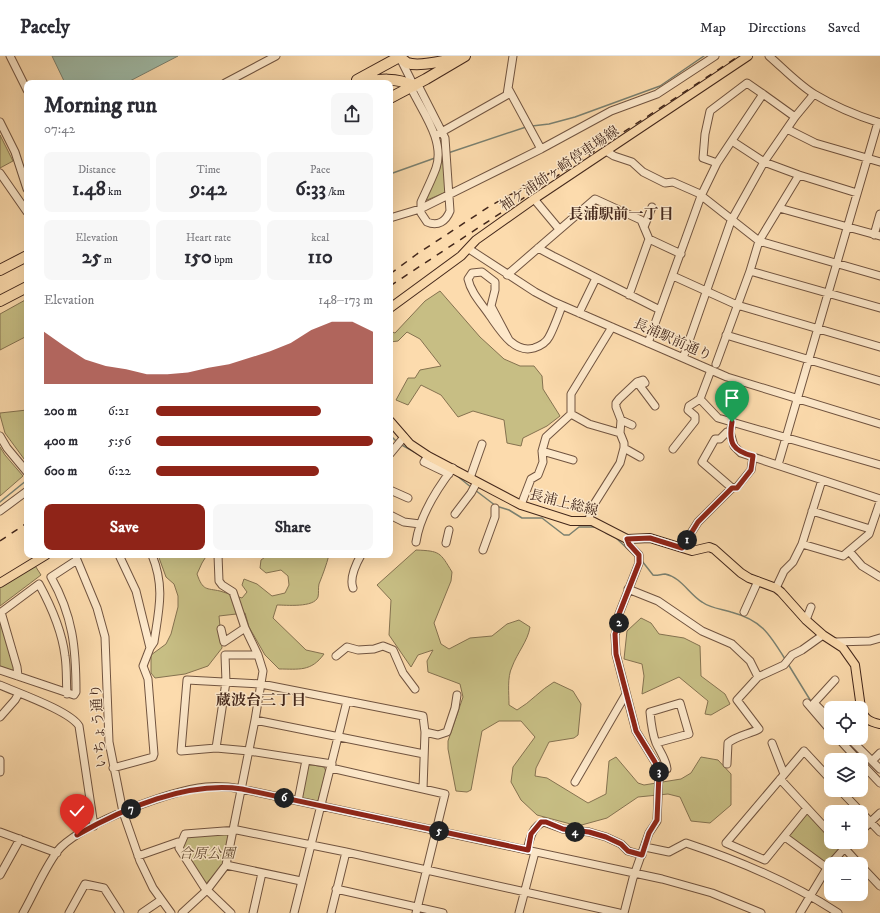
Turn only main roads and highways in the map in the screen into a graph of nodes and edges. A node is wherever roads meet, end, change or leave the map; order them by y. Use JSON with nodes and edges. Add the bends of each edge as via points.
{"nodes":[{"id":1,"x":400,"y":56,"type":"edge"},
{"id":2,"x":464,"y":56,"type":"edge"},
{"id":3,"x":748,"y":56,"type":"edge"},
{"id":4,"x":356,"y":80,"type":"edge"},
{"id":5,"x":374,"y":80,"type":"edge"},
{"id":6,"x":414,"y":86,"type":"junction"},
{"id":7,"x":393,"y":96,"type":"edge"},
{"id":8,"x":24,"y":258,"type":"edge"},
{"id":9,"x":0,"y":270,"type":"edge"},
{"id":10,"x":24,"y":289,"type":"edge"},
{"id":11,"x":0,"y":301,"type":"edge"},
{"id":12,"x":393,"y":306,"type":"edge"},
{"id":13,"x":393,"y":424,"type":"edge"},
{"id":14,"x":41,"y":558,"type":"edge"},
{"id":15,"x":0,"y":583,"type":"edge"},
{"id":16,"x":860,"y":701,"type":"edge"},
{"id":17,"x":868,"y":720,"type":"edge"},
{"id":18,"x":880,"y":724,"type":"edge"}],
"edges":[{"from":1,"to":2,"type":"highway","via":[[413,64]]},
{"from":1,"to":4,"type":"highway"},
{"from":2,"to":6,"type":"highway"},
{"from":3,"to":12,"type":"main road","name":"袖ケ浦姉ヶ崎停車場線","via":[[476,240],[469,249]]},
{"from":5,"to":6,"type":"highway","via":[[396,79]]},
{"from":6,"to":7,"type":"highway"},
{"from":8,"to":9,"type":"highway"},
{"from":10,"to":11,"type":"highway"},
{"from":13,"to":16,"type":"main road","name":"長浦上総線","via":[[410,444],[451,471],[522,505],[571,521],[598,523],[627,539],[650,538],[692,551],[712,547],[749,578],[776,588],[806,620],[843,648],[855,666]]},
{"from":14,"to":15,"type":"main road"},
{"from":17,"to":18,"type":"main road"}]}
